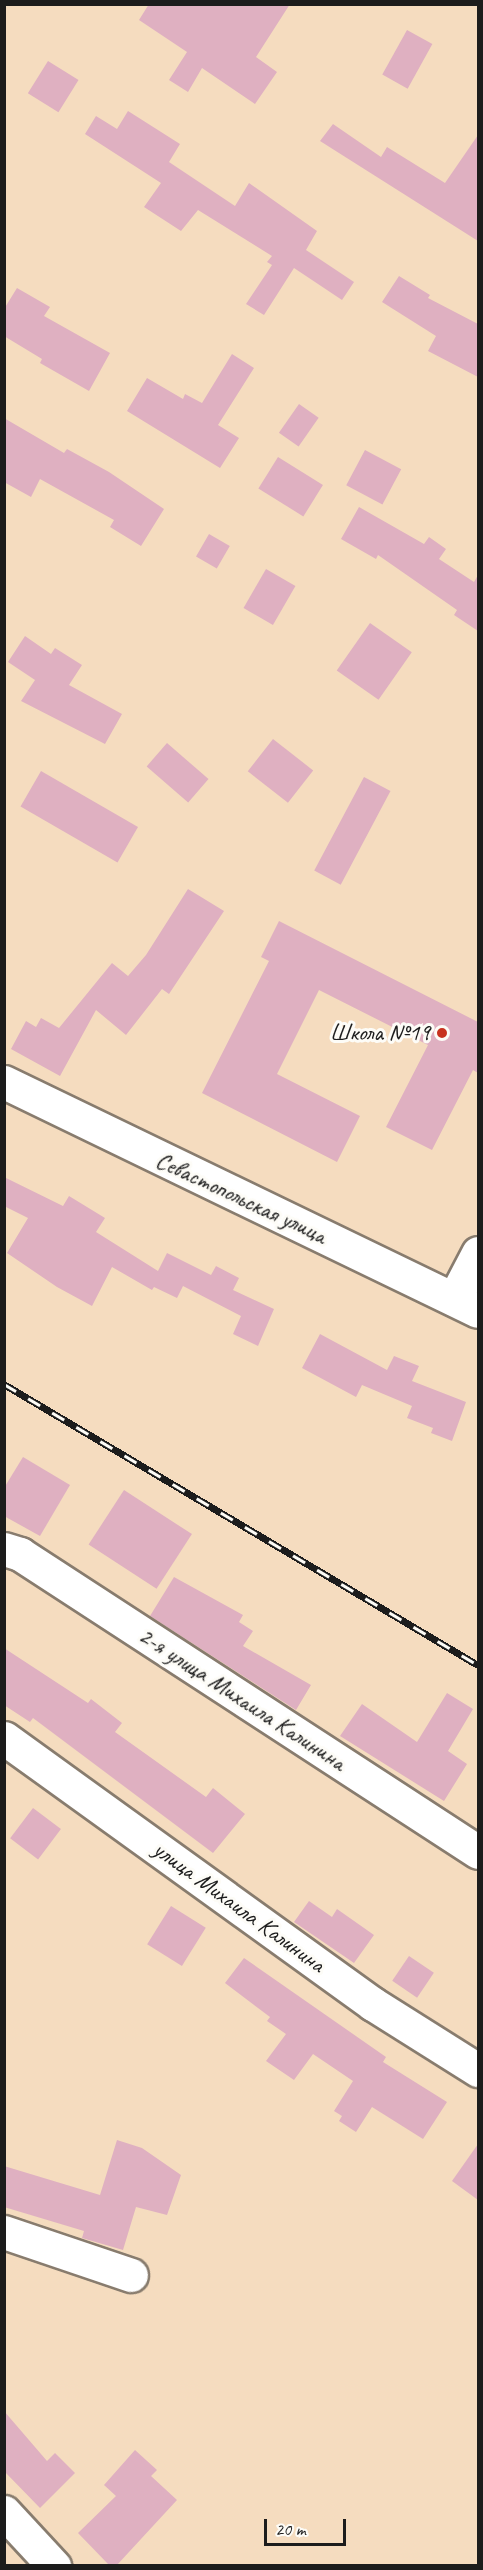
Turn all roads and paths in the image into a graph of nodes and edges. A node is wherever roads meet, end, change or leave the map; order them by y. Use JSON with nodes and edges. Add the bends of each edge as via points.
{"nodes":[{"id":1,"x":4,"y":1082,"type":"edge"},
{"id":2,"x":478,"y":1253,"type":"edge"},
{"id":3,"x":466,"y":1305,"type":"edge"},
{"id":4,"x":4,"y":1549,"type":"edge"},
{"id":5,"x":4,"y":1737,"type":"edge"},
{"id":6,"x":478,"y":1852,"type":"edge"},
{"id":7,"x":478,"y":2070,"type":"edge"},
{"id":8,"x":4,"y":2232,"type":"edge"},
{"id":9,"x":131,"y":2275,"type":"dead end"},
{"id":10,"x":4,"y":2512,"type":"edge"},
{"id":11,"x":54,"y":2565,"type":"edge"}],
"edges":[{"from":1,"to":3,"type":"street","name":"Севастопольская улица"},
{"from":2,"to":3,"type":"street"},
{"from":4,"to":6,"type":"street","name":"2-я улица Михаила Калинина","via":[[20,1554]]},
{"from":5,"to":7,"type":"street","name":"улица Михаила Калинина","via":[[372,2004]]},
{"from":8,"to":9,"type":"street"},
{"from":10,"to":11,"type":"street"}]}
